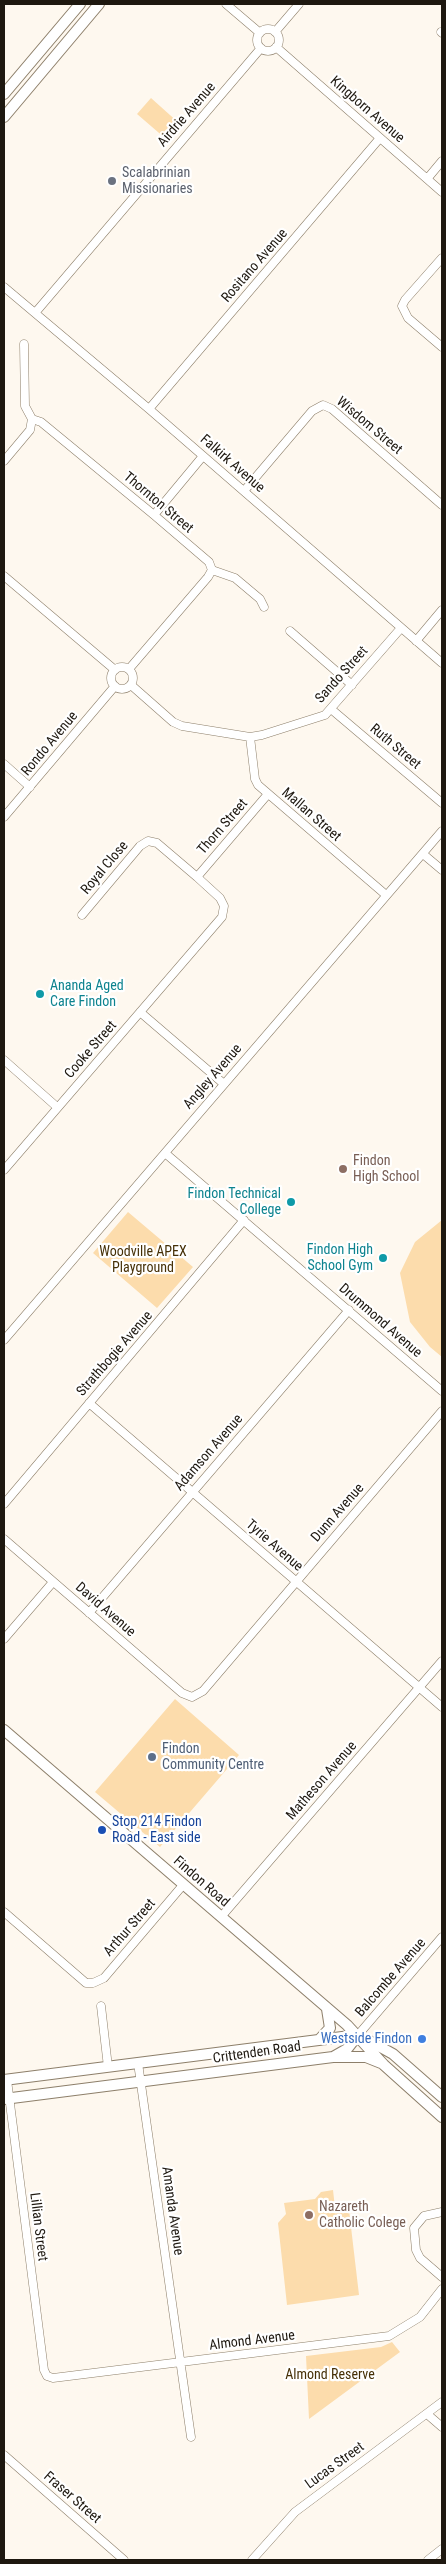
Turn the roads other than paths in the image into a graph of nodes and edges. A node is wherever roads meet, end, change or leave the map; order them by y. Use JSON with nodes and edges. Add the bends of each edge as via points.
{"nodes":[{"id":1,"x":80,"y":4,"type":"edge"},
{"id":2,"x":99,"y":4,"type":"edge"},
{"id":3,"x":226,"y":4,"type":"edge"},
{"id":4,"x":299,"y":4,"type":"edge"},
{"id":5,"x":275,"y":32,"type":"junction"},
{"id":6,"x":260,"y":33,"type":"junction"},
{"id":7,"x":276,"y":47,"type":"junction"},
{"id":8,"x":261,"y":48,"type":"junction"},
{"id":9,"x":4,"y":94,"type":"edge"},
{"id":10,"x":4,"y":116,"type":"edge"},
{"id":11,"x":380,"y":138,"type":"junction"},
{"id":12,"x":442,"y":162,"type":"edge"},
{"id":13,"x":428,"y":179,"type":"junction"},
{"id":14,"x":442,"y":192,"type":"edge"},
{"id":15,"x":442,"y":258,"type":"edge"},
{"id":16,"x":4,"y":287,"type":"edge"},
{"id":17,"x":34,"y":312,"type":"junction"},
{"id":18,"x":24,"y":344,"type":"dead end"},
{"id":19,"x":442,"y":347,"type":"edge"},
{"id":20,"x":149,"y":409,"type":"junction"},
{"id":21,"x":32,"y":419,"type":"junction"},
{"id":22,"x":203,"y":456,"type":"junction"},
{"id":23,"x":4,"y":461,"type":"edge"},
{"id":24,"x":244,"y":491,"type":"junction"},
{"id":25,"x":442,"y":505,"type":"edge"},
{"id":26,"x":154,"y":515,"type":"junction"},
{"id":27,"x":212,"y":570,"type":"junction"},
{"id":28,"x":4,"y":576,"type":"edge"},
{"id":29,"x":264,"y":607,"type":"dead end"},
{"id":30,"x":442,"y":610,"type":"edge"},
{"id":31,"x":400,"y":628,"type":"junction"},
{"id":32,"x":290,"y":631,"type":"dead end"},
{"id":33,"x":416,"y":641,"type":"junction"},
{"id":34,"x":442,"y":663,"type":"edge"},
{"id":35,"x":129,"y":669,"type":"junction"},
{"id":36,"x":115,"y":670,"type":"junction"},
{"id":37,"x":130,"y":685,"type":"junction"},
{"id":38,"x":352,"y":685,"type":"junction"},
{"id":39,"x":115,"y":686,"type":"junction"},
{"id":40,"x":331,"y":709,"type":"junction"},
{"id":41,"x":250,"y":736,"type":"junction"},
{"id":42,"x":4,"y":764,"type":"edge"},
{"id":43,"x":30,"y":787,"type":"junction"},
{"id":44,"x":268,"y":794,"type":"junction"},
{"id":45,"x":442,"y":803,"type":"edge"},
{"id":46,"x":4,"y":817,"type":"edge"},
{"id":47,"x":442,"y":831,"type":"edge"},
{"id":48,"x":423,"y":854,"type":"junction"},
{"id":49,"x":442,"y":870,"type":"edge"},
{"id":50,"x":196,"y":876,"type":"junction"},
{"id":51,"x":386,"y":895,"type":"junction"},
{"id":52,"x":82,"y":915,"type":"dead end"},
{"id":53,"x":140,"y":1012,"type":"junction"},
{"id":54,"x":4,"y":1060,"type":"edge"},
{"id":55,"x":224,"y":1084,"type":"junction"},
{"id":56,"x":57,"y":1107,"type":"junction"},
{"id":57,"x":165,"y":1153,"type":"junction"},
{"id":58,"x":4,"y":1170,"type":"edge"},
{"id":59,"x":244,"y":1220,"type":"junction"},
{"id":60,"x":349,"y":1310,"type":"junction"},
{"id":61,"x":4,"y":1340,"type":"edge"},
{"id":62,"x":442,"y":1391,"type":"edge"},
{"id":63,"x":89,"y":1403,"type":"junction"},
{"id":64,"x":442,"y":1411,"type":"edge"},
{"id":65,"x":193,"y":1492,"type":"junction"},
{"id":66,"x":4,"y":1504,"type":"edge"},
{"id":67,"x":4,"y":1539,"type":"edge"},
{"id":68,"x":296,"y":1581,"type":"junction"},
{"id":69,"x":53,"y":1582,"type":"junction"},
{"id":70,"x":90,"y":1614,"type":"junction"},
{"id":71,"x":4,"y":1639,"type":"edge"},
{"id":72,"x":442,"y":1661,"type":"edge"},
{"id":73,"x":419,"y":1687,"type":"junction"},
{"id":74,"x":192,"y":1697,"type":"joint"},
{"id":75,"x":442,"y":1707,"type":"edge"},
{"id":76,"x":4,"y":1730,"type":"edge"},
{"id":77,"x":183,"y":1885,"type":"junction"},
{"id":78,"x":4,"y":1912,"type":"edge"},
{"id":79,"x":221,"y":1917,"type":"junction"},
{"id":80,"x":442,"y":1937,"type":"edge"},
{"id":81,"x":101,"y":2006,"type":"dead end"},
{"id":82,"x":327,"y":2009,"type":"junction"},
{"id":83,"x":358,"y":2035,"type":"junction"},
{"id":84,"x":319,"y":2040,"type":"junction"},
{"id":85,"x":333,"y":2057,"type":"junction"},
{"id":86,"x":138,"y":2063,"type":"junction"},
{"id":87,"x":383,"y":2064,"type":"junction"},
{"id":88,"x":108,"y":2067,"type":"junction"},
{"id":89,"x":6,"y":2080,"type":"edge"},
{"id":90,"x":141,"y":2082,"type":"junction"},
{"id":91,"x":6,"y":2098,"type":"edge"},
{"id":92,"x":442,"y":2099,"type":"edge"},
{"id":93,"x":427,"y":2102,"type":"junction"},
{"id":94,"x":442,"y":2117,"type":"edge"},
{"id":95,"x":442,"y":2212,"type":"edge"},
{"id":96,"x":442,"y":2277,"type":"edge"},
{"id":97,"x":442,"y":2289,"type":"edge"},
{"id":98,"x":180,"y":2363,"type":"junction"},
{"id":99,"x":47,"y":2376,"type":"joint"},
{"id":100,"x":442,"y":2402,"type":"edge"},
{"id":101,"x":427,"y":2414,"type":"junction"},
{"id":102,"x":442,"y":2427,"type":"edge"},
{"id":103,"x":191,"y":2438,"type":"dead end"},
{"id":104,"x":4,"y":2455,"type":"edge"},
{"id":105,"x":442,"y":2549,"type":"edge"},
{"id":106,"x":124,"y":2560,"type":"edge"},
{"id":107,"x":252,"y":2560,"type":"edge"},
{"id":108,"x":428,"y":2560,"type":"edge"}],
"edges":[{"from":1,"to":9,"type":"main road"},
{"from":2,"to":10,"type":"main road"},
{"from":3,"to":6,"type":"street"},
{"from":4,"to":5,"type":"street"},
{"from":5,"to":6,"type":"street","via":[[268,29]]},
{"from":5,"to":7,"type":"street"},
{"from":6,"to":8,"type":"street","via":[[257,40]]},
{"from":7,"to":8,"type":"street","via":[[268,51]]},
{"from":7,"to":11,"type":"street","name":"Kingborn Avenue"},
{"from":8,"to":17,"type":"street","name":"Airdrie Avenue"},
{"from":11,"to":13,"type":"street","name":"Kingborn Avenue"},
{"from":11,"to":20,"type":"street","name":"Rositano Avenue"},
{"from":12,"to":13,"type":"street"},
{"from":13,"to":14,"type":"street","name":"Kingborn Avenue"},
{"from":15,"to":19,"type":"street","via":[[402,306],[408,318]]},
{"from":16,"to":17,"type":"street","name":"Falkirk Avenue"},
{"from":17,"to":20,"type":"street","name":"Falkirk Avenue"},
{"from":18,"to":21,"type":"street","via":[[25,406]]},
{"from":20,"to":22,"type":"street","name":"Falkirk Avenue"},
{"from":21,"to":23,"type":"street","via":[[30,430]]},
{"from":21,"to":26,"type":"street","name":"Thornton Street","via":[[41,422]]},
{"from":22,"to":24,"type":"street","name":"Falkirk Avenue"},
{"from":22,"to":26,"type":"street"},
{"from":24,"to":25,"type":"street","name":"Wisdom Street","via":[[312,411],[323,405],[332,409]]},
{"from":24,"to":31,"type":"street","name":"Falkirk Avenue"},
{"from":26,"to":27,"type":"street","name":"Thornton Street","via":[[209,562]]},
{"from":27,"to":29,"type":"street","via":[[235,578],[260,598]]},
{"from":27,"to":35,"type":"street"},
{"from":28,"to":36,"type":"street"},
{"from":30,"to":33,"type":"street"},
{"from":31,"to":33,"type":"street","name":"Falkirk Avenue"},
{"from":31,"to":38,"type":"street","name":"Sando Street"},
{"from":32,"to":38,"type":"street"},
{"from":33,"to":34,"type":"street","name":"Falkirk Avenue"},
{"from":35,"to":36,"type":"street"},
{"from":35,"to":37,"type":"street","via":[[133,678]]},
{"from":36,"to":39,"type":"street","via":[[112,678]]},
{"from":37,"to":39,"type":"street","via":[[123,688]]},
{"from":37,"to":41,"type":"street","name":"Sando Street","via":[[182,726]]},
{"from":38,"to":40,"type":"street","name":"Sando Street"},
{"from":39,"to":43,"type":"street","name":"Rondo Avenue"},
{"from":40,"to":41,"type":"street","name":"Sando Street","via":[[325,715],[290,727]]},
{"from":40,"to":45,"type":"street","name":"Ruth Street"},
{"from":41,"to":44,"type":"street","name":"Mallan Street","via":[[254,779]]},
{"from":42,"to":43,"type":"street"},
{"from":43,"to":46,"type":"street","name":"Rondo Avenue"},
{"from":44,"to":50,"type":"street","name":"Thorn Street"},
{"from":44,"to":51,"type":"street","name":"Mallan Street"},
{"from":47,"to":48,"type":"street","name":"Angley Avenue"},
{"from":48,"to":49,"type":"street"},
{"from":48,"to":51,"type":"street","name":"Angley Avenue"},
{"from":50,"to":52,"type":"street","name":"Royal Close","via":[[157,843],[148,841],[140,846]]},
{"from":50,"to":53,"type":"street","name":"Cooke Street","via":[[220,898],[224,906],[222,917]]},
{"from":51,"to":55,"type":"street","name":"Angley Avenue"},
{"from":53,"to":55,"type":"street"},
{"from":53,"to":56,"type":"street","name":"Cooke Street"},
{"from":54,"to":56,"type":"street"},
{"from":55,"to":57,"type":"street","name":"Angley Avenue"},
{"from":56,"to":58,"type":"street","name":"Cooke Street"},
{"from":57,"to":59,"type":"street","name":"Drummond Avenue"},
{"from":57,"to":61,"type":"street","name":"Angley Avenue"},
{"from":59,"to":60,"type":"street","name":"Drummond Avenue"},
{"from":59,"to":63,"type":"street","name":"Strathbogie Avenue"},
{"from":60,"to":62,"type":"street","name":"Drummond Avenue"},
{"from":60,"to":65,"type":"street","name":"Adamson Avenue"},
{"from":63,"to":65,"type":"street","name":"Tyrie Avenue"},
{"from":63,"to":66,"type":"street","name":"Strathbogie Avenue"},
{"from":64,"to":68,"type":"street","name":"Dunn Avenue"},
{"from":65,"to":68,"type":"street","name":"Tyrie Avenue"},
{"from":65,"to":70,"type":"street","name":"Adamson Avenue"},
{"from":67,"to":69,"type":"street","name":"David Avenue"},
{"from":68,"to":73,"type":"street","name":"Tyrie Avenue"},
{"from":68,"to":74,"type":"street","name":"Dunn Avenue","via":[[203,1691]]},
{"from":69,"to":70,"type":"street","name":"David Avenue"},
{"from":69,"to":71,"type":"street"},
{"from":70,"to":74,"type":"street","name":"David Avenue","via":[[182,1693]]},
{"from":72,"to":73,"type":"street","name":"Matheson Avenue"},
{"from":73,"to":75,"type":"street","name":"Tyrie Avenue"},
{"from":73,"to":79,"type":"street","name":"Matheson Avenue"},
{"from":76,"to":77,"type":"main road","name":"Findon Road"},
{"from":77,"to":78,"type":"street","name":"Arthur Street","via":[[104,1978],[93,1983],[86,1983]]},
{"from":77,"to":79,"type":"main road","name":"Findon Road"},
{"from":79,"to":82,"type":"main road","name":"Findon Road"},
{"from":80,"to":83,"type":"street","name":"Balcombe Avenue"},
{"from":81,"to":88,"type":"street"},
{"from":82,"to":83,"type":"main road","name":"Findon Road"},
{"from":82,"to":84,"type":"main road","via":[[330,2028]]},
{"from":83,"to":84,"type":"main road","name":"Crittenden Road"},
{"from":83,"to":85,"type":"main road","via":[[346,2049]]},
{"from":83,"to":87,"type":"main road","name":"Findon Road"},
{"from":83,"to":92,"type":"main road","name":"Findon Road","via":[[393,2054]]},
{"from":84,"to":86,"type":"main road","name":"Crittenden Road"},
{"from":85,"to":87,"type":"main road","name":"Crittenden Road","via":[[366,2056]]},
{"from":85,"to":90,"type":"main road","name":"Crittenden Road"},
{"from":86,"to":88,"type":"main road","name":"Crittenden Road"},
{"from":86,"to":90,"type":"street","name":"Amanda Avenue"},
{"from":87,"to":93,"type":"main road","name":"Findon Road"},
{"from":88,"to":89,"type":"main road","name":"Crittenden Road"},
{"from":89,"to":91,"type":"street","name":"Lillian Street"},
{"from":90,"to":91,"type":"main road","name":"Crittenden Road"},
{"from":90,"to":98,"type":"street","name":"Amanda Avenue"},
{"from":91,"to":99,"type":"street","name":"Lillian Street"},
{"from":92,"to":93,"type":"main road"},
{"from":93,"to":94,"type":"main road","name":"Findon Road"},
{"from":95,"to":96,"type":"street","via":[[424,2216],[414,2228],[420,2258]]},
{"from":97,"to":98,"type":"street","name":"Almond Avenue","via":[[420,2317],[389,2336]]},
{"from":98,"to":99,"type":"street","name":"Almond Avenue","via":[[53,2378]]},
{"from":98,"to":103,"type":"street","name":"Amanda Avenue"},
{"from":100,"to":101,"type":"street","name":"Lucas Street"},
{"from":101,"to":102,"type":"street"},
{"from":101,"to":107,"type":"street","name":"Lucas Street","via":[[295,2512]]},
{"from":104,"to":106,"type":"street","name":"Fraser Street"},
{"from":105,"to":108,"type":"street"}]}
